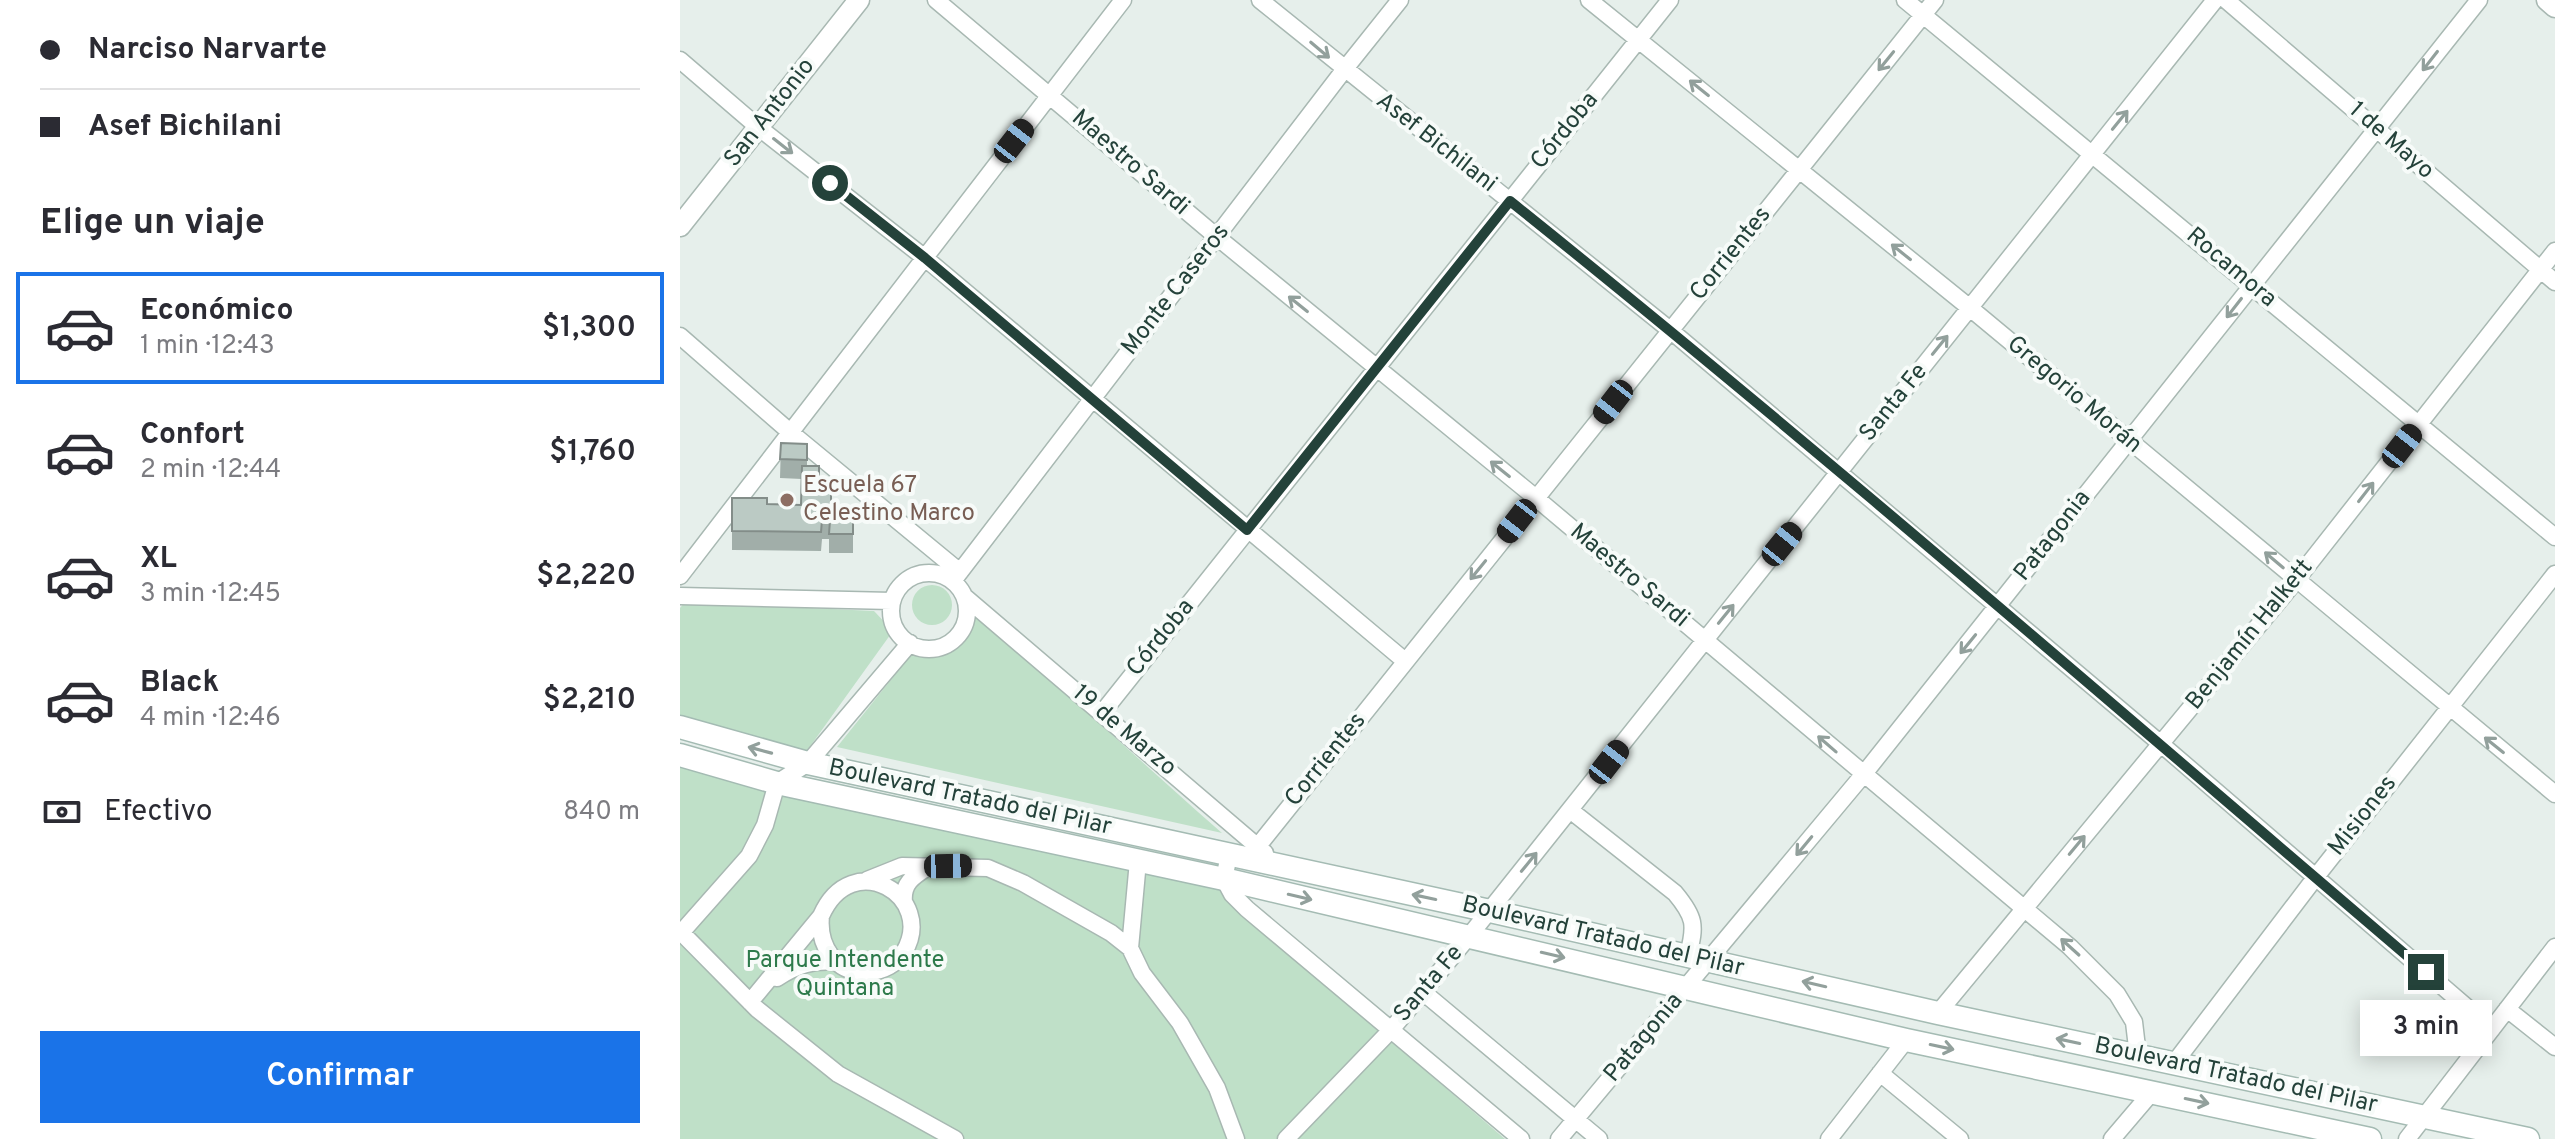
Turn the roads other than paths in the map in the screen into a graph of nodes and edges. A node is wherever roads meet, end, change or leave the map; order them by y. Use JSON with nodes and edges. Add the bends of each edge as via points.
{"nodes":[{"id":1,"x":859,"y":0,"type":"edge"},
{"id":2,"x":936,"y":0,"type":"edge"},
{"id":3,"x":1123,"y":0,"type":"edge"},
{"id":4,"x":1260,"y":0,"type":"edge"},
{"id":5,"x":1400,"y":0,"type":"edge"},
{"id":6,"x":1589,"y":0,"type":"edge"},
{"id":7,"x":1670,"y":0,"type":"edge"},
{"id":8,"x":1905,"y":0,"type":"edge"},
{"id":9,"x":1935,"y":0,"type":"edge"},
{"id":10,"x":2215,"y":0,"type":"edge"},
{"id":11,"x":2226,"y":0,"type":"edge"},
{"id":12,"x":2479,"y":0,"type":"edge"},
{"id":13,"x":2547,"y":0,"type":"edge"},
{"id":14,"x":2555,"y":7,"type":"edge"},
{"id":15,"x":1923,"y":15,"type":"junction"},
{"id":16,"x":1638,"y":40,"type":"junction"},
{"id":17,"x":680,"y":60,"type":"edge"},
{"id":18,"x":1344,"y":70,"type":"junction"},
{"id":19,"x":1050,"y":95,"type":"junction"},
{"id":20,"x":758,"y":127,"type":"junction"},
{"id":21,"x":2377,"y":129,"type":"junction"},
{"id":22,"x":2092,"y":154,"type":"junction"},
{"id":23,"x":1799,"y":168,"type":"junction"},
{"id":24,"x":1510,"y":201,"type":"junction"},
{"id":25,"x":680,"y":226,"type":"edge"},
{"id":26,"x":1217,"y":237,"type":"junction"},
{"id":27,"x":2555,"y":251,"type":"edge"},
{"id":28,"x":925,"y":258,"type":"junction"},
{"id":29,"x":2540,"y":269,"type":"junction"},
{"id":30,"x":2555,"y":282,"type":"edge"},
{"id":31,"x":2252,"y":285,"type":"junction"},
{"id":32,"x":1970,"y":308,"type":"junction"},
{"id":33,"x":1670,"y":330,"type":"junction"},
{"id":34,"x":680,"y":336,"type":"edge"},
{"id":35,"x":1376,"y":368,"type":"junction"},
{"id":36,"x":1092,"y":399,"type":"junction"},
{"id":37,"x":2419,"y":424,"type":"junction"},
{"id":38,"x":790,"y":432,"type":"junction"},
{"id":39,"x":2129,"y":440,"type":"junction"},
{"id":40,"x":1839,"y":472,"type":"junction"},
{"id":41,"x":1536,"y":498,"type":"junction"},
{"id":42,"x":1247,"y":530,"type":"junction"},
{"id":43,"x":2555,"y":537,"type":"edge"},
{"id":44,"x":2555,"y":574,"type":"edge"},
{"id":45,"x":680,"y":576,"type":"edge"},
{"id":46,"x":957,"y":577,"type":"junction"},
{"id":47,"x":2297,"y":579,"type":"junction"},
{"id":48,"x":680,"y":596,"type":"edge"},
{"id":49,"x":965,"y":597,"type":"junction"},
{"id":50,"x":892,"y":601,"type":"junction"},
{"id":51,"x":1998,"y":606,"type":"junction"},
{"id":52,"x":1706,"y":640,"type":"junction"},
{"id":53,"x":910,"y":643,"type":"junction"},
{"id":54,"x":1405,"y":661,"type":"junction"},
{"id":55,"x":2448,"y":708,"type":"junction"},
{"id":56,"x":1102,"y":713,"type":"junction"},
{"id":57,"x":680,"y":727,"type":"edge"},
{"id":58,"x":2161,"y":744,"type":"junction"},
{"id":59,"x":680,"y":755,"type":"edge"},
{"id":60,"x":808,"y":763,"type":"junction"},
{"id":61,"x":1863,"y":775,"type":"junction"},
{"id":62,"x":777,"y":783,"type":"junction"},
{"id":63,"x":2555,"y":794,"type":"edge"},
{"id":64,"x":1570,"y":810,"type":"junction"},
{"id":65,"x":1142,"y":836,"type":"junction"},
{"id":66,"x":1258,"y":846,"type":"junction"},
{"id":67,"x":1229,"y":855,"type":"junction"},
{"id":68,"x":1138,"y":861,"type":"junction"},
{"id":69,"x":929,"y":866,"type":"junction"},
{"id":70,"x":1282,"y":867,"type":"junction"},
{"id":71,"x":2315,"y":878,"type":"junction"},
{"id":72,"x":1224,"y":879,"type":"junction"},
{"id":73,"x":865,"y":881,"type":"junction"},
{"id":74,"x":1379,"y":887,"type":"junction"},
{"id":75,"x":904,"y":902,"type":"junction"},
{"id":76,"x":2024,"y":907,"type":"junction"},
{"id":77,"x":1490,"y":911,"type":"junction"},
{"id":78,"x":1375,"y":914,"type":"junction"},
{"id":79,"x":821,"y":916,"type":"junction"},
{"id":80,"x":681,"y":933,"type":"edge"},
{"id":81,"x":1470,"y":935,"type":"junction"},
{"id":82,"x":2555,"y":947,"type":"edge"},
{"id":83,"x":1130,"y":948,"type":"junction"},
{"id":84,"x":1698,"y":958,"type":"junction"},
{"id":85,"x":836,"y":962,"type":"junction"},
{"id":86,"x":762,"y":987,"type":"junction"},
{"id":87,"x":1686,"y":987,"type":"junction"},
{"id":88,"x":1423,"y":992,"type":"junction"},
{"id":89,"x":750,"y":1002,"type":"junction"},
{"id":90,"x":2507,"y":1009,"type":"junction"},
{"id":91,"x":1938,"y":1013,"type":"junction"},
{"id":92,"x":2492,"y":1029,"type":"junction"},
{"id":93,"x":1391,"y":1030,"type":"junction"},
{"id":94,"x":1906,"y":1040,"type":"junction"},
{"id":95,"x":2555,"y":1047,"type":"edge"},
{"id":96,"x":2138,"y":1056,"type":"junction"},
{"id":97,"x":2175,"y":1062,"type":"junction"},
{"id":98,"x":1880,"y":1073,"type":"junction"},
{"id":99,"x":2152,"y":1092,"type":"junction"},
{"id":100,"x":2425,"y":1116,"type":"junction"},
{"id":101,"x":1575,"y":1119,"type":"junction"},
{"id":102,"x":955,"y":1139,"type":"edge"},
{"id":103,"x":1236,"y":1139,"type":"edge"},
{"id":104,"x":1286,"y":1139,"type":"edge"},
{"id":105,"x":1521,"y":1139,"type":"edge"},
{"id":106,"x":1559,"y":1139,"type":"edge"},
{"id":107,"x":1599,"y":1139,"type":"edge"},
{"id":108,"x":1829,"y":1139,"type":"edge"},
{"id":109,"x":1960,"y":1139,"type":"edge"},
{"id":110,"x":2112,"y":1139,"type":"edge"},
{"id":111,"x":2370,"y":1139,"type":"edge"},
{"id":112,"x":2407,"y":1139,"type":"edge"},
{"id":113,"x":2528,"y":1139,"type":"edge"}],
"edges":[{"from":1,"to":20,"type":"street","name":"San Antonio"},
{"from":2,"to":19,"type":"street","name":"Maestro Sardi"},
{"from":3,"to":19,"type":"street"},
{"from":4,"to":18,"type":"street","name":"Asef Bichilani","one_way":true},
{"from":5,"to":18,"type":"street","name":"Monte Caseros"},
{"from":6,"to":16,"type":"street","name":"Gregorio Morán"},
{"from":7,"to":16,"type":"street","name":"Córdoba"},
{"from":8,"to":15,"type":"street","name":"Rocamora"},
{"from":9,"to":15,"type":"street","name":"Corrientes"},
{"from":22,"to":10,"type":"street","name":"Santa Fe","one_way":true},
{"from":11,"to":21,"type":"street","name":"1 de Mayo"},
{"from":12,"to":21,"type":"street","name":"Patagonia","one_way":true},
{"from":13,"to":14,"type":"street"},
{"from":15,"to":22,"type":"street","name":"Rocamora"},
{"from":15,"to":23,"type":"street","name":"Corrientes","one_way":true},
{"from":23,"to":16,"type":"street","name":"Gregorio Morán","one_way":true},
{"from":16,"to":24,"type":"street","name":"Córdoba"},
{"from":17,"to":20,"type":"street"},
{"from":18,"to":24,"type":"street","name":"Asef Bichilani"},
{"from":18,"to":26,"type":"street","name":"Monte Caseros"},
{"from":19,"to":26,"type":"street","name":"Maestro Sardi"},
{"from":19,"to":28,"type":"street"},
{"from":20,"to":25,"type":"street","name":"San Antonio"},
{"from":20,"to":28,"type":"street","one_way":true},
{"from":21,"to":29,"type":"street","name":"1 de Mayo"},
{"from":21,"to":31,"type":"street","name":"Patagonia"},
{"from":22,"to":31,"type":"street","name":"Rocamora"},
{"from":22,"to":32,"type":"street","name":"Santa Fe"},
{"from":32,"to":23,"type":"street","name":"Gregorio Morán","one_way":true},
{"from":23,"to":33,"type":"street","name":"Corrientes"},
{"from":24,"to":33,"type":"street","name":"Asef Bichilani"},
{"from":24,"to":35,"type":"street","name":"Córdoba"},
{"from":35,"to":26,"type":"street","name":"Maestro Sardi","one_way":true},
{"from":26,"to":36,"type":"street","name":"Monte Caseros"},
{"from":27,"to":29,"type":"street","name":"Benjamín Halkett"},
{"from":28,"to":36,"type":"street"},
{"from":28,"to":38,"type":"street"},
{"from":29,"to":30,"type":"street","name":"1 de Mayo"},
{"from":29,"to":37,"type":"street","name":"Benjamín Halkett"},
{"from":31,"to":37,"type":"street","name":"Rocamora"},
{"from":31,"to":39,"type":"street","name":"Patagonia","one_way":true},
{"from":32,"to":39,"type":"street","name":"Gregorio Morán"},
{"from":40,"to":32,"type":"street","name":"Santa Fe","one_way":true},
{"from":33,"to":40,"type":"street","name":"Asef Bichilani"},
{"from":33,"to":41,"type":"street","name":"Corrientes"},
{"from":34,"to":38,"type":"street"},
{"from":41,"to":35,"type":"street","name":"Maestro Sardi","one_way":true},
{"from":35,"to":42,"type":"street","name":"Córdoba"},
{"from":36,"to":42,"type":"street"},
{"from":36,"to":46,"type":"street","name":"Monte Caseros"},
{"from":37,"to":43,"type":"street","name":"Rocamora"},
{"from":47,"to":37,"type":"street","name":"Benjamín Halkett","one_way":true},
{"from":38,"to":45,"type":"street"},
{"from":38,"to":46,"type":"street"},
{"from":47,"to":39,"type":"street","name":"Gregorio Morán","one_way":true},
{"from":39,"to":51,"type":"street","name":"Patagonia"},
{"from":40,"to":51,"type":"street","name":"Asef Bichilani"},
{"from":52,"to":40,"type":"street","name":"Santa Fe","one_way":true},
{"from":41,"to":52,"type":"street","name":"Maestro Sardi"},
{"from":41,"to":54,"type":"street","name":"Corrientes","one_way":true},
{"from":42,"to":54,"type":"street"},
{"from":42,"to":56,"type":"street","name":"Córdoba"},
{"from":44,"to":55,"type":"street","name":"Misiones"},
{"from":46,"to":49,"type":"street"},
{"from":46,"to":50,"type":"street","via":[[918,574],[906,580]]},
{"from":47,"to":55,"type":"street","name":"Gregorio Morán"},
{"from":47,"to":58,"type":"street","name":"Benjamín Halkett"},
{"from":48,"to":50,"type":"street"},
{"from":49,"to":53,"type":"street","via":[[967,616],[956,638],[930,649]]},
{"from":49,"to":56,"type":"street","name":"19 de Marzo"},
{"from":50,"to":53,"type":"street","via":[[895,627]]},
{"from":51,"to":58,"type":"street","name":"Asef Bichilani"},
{"from":51,"to":61,"type":"street","name":"Patagonia","one_way":true},
{"from":61,"to":52,"type":"street","name":"Maestro Sardi","one_way":true},
{"from":52,"to":64,"type":"street","name":"Santa Fe"},
{"from":53,"to":60,"type":"street"},
{"from":54,"to":66,"type":"street","name":"Corrientes"},
{"from":63,"to":55,"type":"street","name":"Gregorio Morán","one_way":true},
{"from":55,"to":71,"type":"street","name":"Misiones"},
{"from":56,"to":66,"type":"street","name":"19 de Marzo"},
{"from":60,"to":57,"type":"main road","name":"Boulevard Tratado del Pilar","one_way":true},
{"from":58,"to":71,"type":"street","name":"Asef Bichilani"},
{"from":76,"to":58,"type":"street","name":"Benjamín Halkett","one_way":true},
{"from":59,"to":62,"type":"main road","name":"Boulevard Tratado del Pilar"},
{"from":60,"to":62,"type":"street"},
{"from":60,"to":65,"type":"main road","name":"Boulevard Tratado del Pilar"},
{"from":61,"to":76,"type":"street","name":"Maestro Sardi"},
{"from":61,"to":84,"type":"street","name":"Patagonia","one_way":true},
{"from":62,"to":68,"type":"main road","name":"Boulevard Tratado del Pilar"},
{"from":62,"to":80,"type":"street","via":[[749,856]]},
{"from":77,"to":64,"type":"street","name":"Santa Fe","one_way":true},
{"from":64,"to":84,"type":"street","via":[[1675,893],[1687,908]]},
{"from":65,"to":67,"type":"main road","name":"Boulevard Tratado del Pilar"},
{"from":65,"to":68,"type":"main road"},
{"from":66,"to":70,"type":"street","name":"19 de Marzo"},
{"from":67,"to":70,"type":"main road","name":"Boulevard Tratado del Pilar"},
{"from":67,"to":72,"type":"street"},
{"from":68,"to":72,"type":"main road","name":"Boulevard Tratado del Pilar"},
{"from":68,"to":83,"type":"street"},
{"from":69,"to":73,"type":"street","via":[[902,866]]},
{"from":69,"to":75,"type":"street","via":[[910,878]]},
{"from":69,"to":83,"type":"street","via":[[988,868],[1023,883]]},
{"from":70,"to":74,"type":"main road","name":"Boulevard Tratado del Pilar"},
{"from":71,"to":92,"type":"street","name":"Asef Bichilani"},
{"from":71,"to":97,"type":"street","name":"Misiones"},
{"from":72,"to":78,"type":"main road","name":"Boulevard Tratado del Pilar","one_way":true},
{"from":72,"to":93,"type":"street","via":[[1247,909]]},
{"from":73,"to":75,"type":"street","via":[[894,890]]},
{"from":73,"to":79,"type":"street","via":[[837,891]]},
{"from":77,"to":74,"type":"main road","name":"Boulevard Tratado del Pilar","one_way":true},
{"from":74,"to":78,"type":"main road"},
{"from":75,"to":85,"type":"street","via":[[912,930],[909,944],[890,966],[863,973]]},
{"from":76,"to":91,"type":"street","name":"Benjamín Halkett"},
{"from":96,"to":76,"type":"street","name":"Maestro Sardi","one_way":true,"via":[[2134,1022],[2117,994]]},
{"from":77,"to":81,"type":"street","name":"Santa Fe"},
{"from":77,"to":84,"type":"main road","name":"Boulevard Tratado del Pilar"},
{"from":78,"to":81,"type":"main road","name":"Boulevard Tratado del Pilar"},
{"from":79,"to":85,"type":"street","via":[[822,941]]},
{"from":79,"to":86,"type":"street"},
{"from":80,"to":89,"type":"street"},
{"from":81,"to":87,"type":"main road","name":"Boulevard Tratado del Pilar","one_way":true},
{"from":81,"to":88,"type":"street","name":"Santa Fe"},
{"from":82,"to":90,"type":"street"},
{"from":83,"to":103,"type":"street","via":[[1217,1088]]},
{"from":84,"to":87,"type":"street","name":"Patagonia"},
{"from":91,"to":84,"type":"main road","name":"Boulevard Tratado del Pilar","one_way":true},
{"from":85,"to":86,"type":"street","via":[[818,960],[794,967]]},
{"from":86,"to":89,"type":"street"},
{"from":87,"to":94,"type":"main road","name":"Boulevard Tratado del Pilar"},
{"from":87,"to":101,"type":"street","name":"Patagonia"},
{"from":88,"to":93,"type":"street","name":"Santa Fe"},
{"from":88,"to":101,"type":"street"},
{"from":89,"to":102,"type":"street","via":[[838,1074]]},
{"from":90,"to":92,"type":"street"},
{"from":90,"to":95,"type":"street"},
{"from":96,"to":91,"type":"main road","name":"Boulevard Tratado del Pilar","one_way":true},
{"from":92,"to":100,"type":"street"},
{"from":93,"to":104,"type":"street","name":"Santa Fe"},
{"from":93,"to":105,"type":"street"},
{"from":94,"to":98,"type":"street"},
{"from":94,"to":99,"type":"main road","name":"Boulevard Tratado del Pilar","one_way":true},
{"from":96,"to":97,"type":"main road","name":"Boulevard Tratado del Pilar"},
{"from":97,"to":100,"type":"main road","name":"Boulevard Tratado del Pilar"},
{"from":98,"to":108,"type":"street"},
{"from":98,"to":109,"type":"street"},
{"from":99,"to":110,"type":"street"},
{"from":99,"to":111,"type":"main road","name":"Boulevard Tratado del Pilar","one_way":true},
{"from":100,"to":112,"type":"street"},
{"from":100,"to":113,"type":"main road","name":"Boulevard Tratado del Pilar"},
{"from":101,"to":106,"type":"street","name":"Patagonia"},
{"from":101,"to":107,"type":"street"}]}
